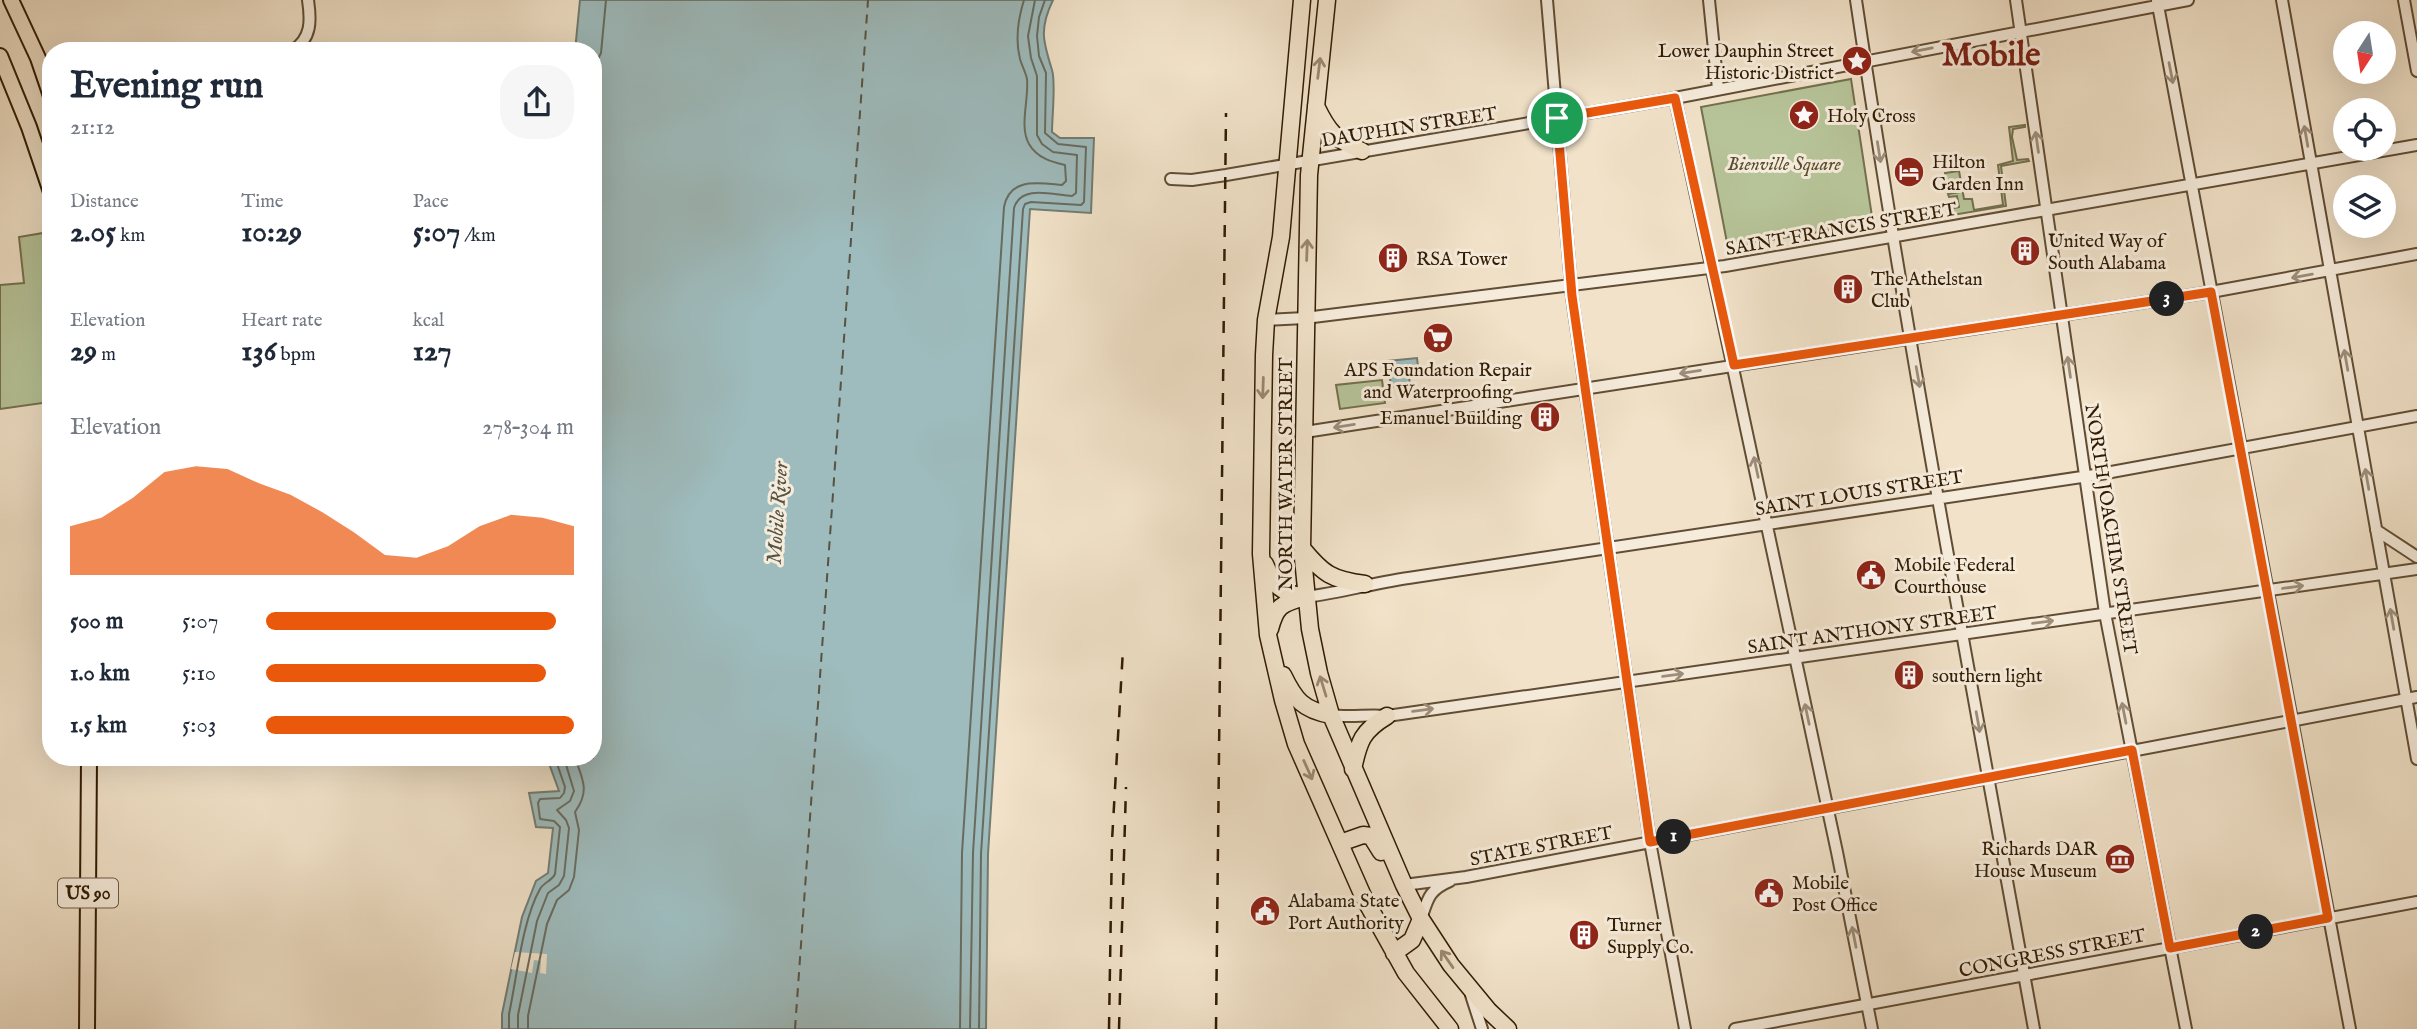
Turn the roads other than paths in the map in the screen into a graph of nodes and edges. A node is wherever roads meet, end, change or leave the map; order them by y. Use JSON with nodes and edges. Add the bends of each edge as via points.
{"nodes":[{"id":1,"x":10,"y":0,"type":"edge"},
{"id":2,"x":22,"y":0,"type":"edge"},
{"id":3,"x":308,"y":0,"type":"edge"},
{"id":4,"x":1302,"y":0,"type":"edge"},
{"id":5,"x":1327,"y":0,"type":"edge"},
{"id":6,"x":1547,"y":0,"type":"edge"},
{"id":7,"x":1709,"y":0,"type":"edge"},
{"id":8,"x":1856,"y":0,"type":"edge"},
{"id":9,"x":2017,"y":0,"type":"edge"},
{"id":10,"x":2188,"y":0,"type":"edge"},
{"id":11,"x":2282,"y":0,"type":"edge"},
{"id":12,"x":2404,"y":0,"type":"edge"},
{"id":13,"x":2157,"y":3,"type":"edge"},
{"id":14,"x":23,"y":25,"type":"junction"},
{"id":15,"x":2021,"y":31,"type":"junction"},
{"id":16,"x":303,"y":42,"type":"edge"},
{"id":17,"x":0,"y":56,"type":"edge"},
{"id":18,"x":1865,"y":61,"type":"junction"},
{"id":19,"x":2417,"y":71,"type":"edge"},
{"id":20,"x":42,"y":73,"type":"edge"},
{"id":21,"x":1718,"y":89,"type":"junction"},
{"id":22,"x":1675,"y":98,"type":"junction"},
{"id":23,"x":1315,"y":105,"type":"junction"},
{"id":24,"x":1557,"y":118,"type":"junction"},
{"id":25,"x":2417,"y":145,"type":"edge"},
{"id":26,"x":1362,"y":150,"type":"junction"},
{"id":27,"x":1310,"y":160,"type":"junction"},
{"id":28,"x":2311,"y":163,"type":"junction"},
{"id":29,"x":1287,"y":164,"type":"junction"},
{"id":30,"x":42,"y":165,"type":"edge"},
{"id":31,"x":1171,"y":179,"type":"dead end"},
{"id":32,"x":2191,"y":185,"type":"junction"},
{"id":33,"x":2047,"y":210,"type":"junction"},
{"id":34,"x":1894,"y":237,"type":"junction"},
{"id":35,"x":2417,"y":254,"type":"edge"},
{"id":36,"x":1711,"y":267,"type":"junction"},
{"id":37,"x":2330,"y":271,"type":"junction"},
{"id":38,"x":1571,"y":286,"type":"junction"},
{"id":39,"x":2211,"y":292,"type":"junction"},
{"id":40,"x":2062,"y":315,"type":"junction"},
{"id":41,"x":1305,"y":318,"type":"junction"},
{"id":42,"x":1266,"y":320,"type":"junction"},
{"id":43,"x":1911,"y":339,"type":"junction"},
{"id":44,"x":1734,"y":365,"type":"junction"},
{"id":45,"x":1585,"y":388,"type":"junction"},
{"id":46,"x":2417,"y":416,"type":"edge"},
{"id":47,"x":2358,"y":427,"type":"junction"},
{"id":48,"x":1305,"y":432,"type":"junction"},
{"id":49,"x":2241,"y":449,"type":"junction"},
{"id":50,"x":2085,"y":476,"type":"junction"},
{"id":51,"x":1938,"y":498,"type":"junction"},
{"id":52,"x":1768,"y":523,"type":"junction"},
{"id":53,"x":2376,"y":530,"type":"junction"},
{"id":54,"x":1609,"y":547,"type":"junction"},
{"id":55,"x":1302,"y":548,"type":"junction"},
{"id":56,"x":1261,"y":554,"type":"junction"},
{"id":57,"x":2417,"y":557,"type":"edge"},
{"id":58,"x":2417,"y":569,"type":"edge"},
{"id":59,"x":2384,"y":574,"type":"junction"},
{"id":60,"x":1365,"y":584,"type":"junction"},
{"id":61,"x":2267,"y":591,"type":"junction"},
{"id":62,"x":1306,"y":597,"type":"junction"},
{"id":63,"x":2105,"y":613,"type":"junction"},
{"id":64,"x":1962,"y":633,"type":"junction"},
{"id":65,"x":1268,"y":635,"type":"junction"},
{"id":66,"x":1272,"y":654,"type":"junction"},
{"id":67,"x":1795,"y":658,"type":"junction"},
{"id":68,"x":1626,"y":682,"type":"junction"},
{"id":69,"x":2412,"y":698,"type":"edge"},
{"id":70,"x":1331,"y":715,"type":"junction"},
{"id":71,"x":1387,"y":716,"type":"junction"},
{"id":72,"x":2290,"y":721,"type":"junction"},
{"id":73,"x":2132,"y":750,"type":"junction"},
{"id":74,"x":2417,"y":759,"type":"edge"},
{"id":75,"x":89,"y":766,"type":"edge"},
{"id":76,"x":1353,"y":769,"type":"junction"},
{"id":77,"x":1988,"y":777,"type":"junction"},
{"id":78,"x":1826,"y":808,"type":"junction"},
{"id":79,"x":1650,"y":842,"type":"junction"},
{"id":80,"x":1340,"y":843,"type":"junction"},
{"id":81,"x":1456,"y":878,"type":"junction"},
{"id":82,"x":1404,"y":885,"type":"junction"},
{"id":83,"x":2417,"y":902,"type":"edge"},
{"id":84,"x":2328,"y":918,"type":"junction"},
{"id":85,"x":1421,"y":919,"type":"junction"},
{"id":86,"x":2170,"y":948,"type":"junction"},
{"id":87,"x":1394,"y":953,"type":"junction"},
{"id":88,"x":2024,"y":975,"type":"junction"},
{"id":89,"x":1467,"y":986,"type":"junction"},
{"id":90,"x":1867,"y":1004,"type":"junction"},
{"id":91,"x":86,"y":1029,"type":"edge"},
{"id":92,"x":1450,"y":1029,"type":"edge"},
{"id":93,"x":1482,"y":1029,"type":"edge"},
{"id":94,"x":1508,"y":1029,"type":"edge"},
{"id":95,"x":1685,"y":1029,"type":"edge"},
{"id":96,"x":1735,"y":1029,"type":"edge"},
{"id":97,"x":1872,"y":1029,"type":"edge"},
{"id":98,"x":2034,"y":1029,"type":"edge"},
{"id":99,"x":2186,"y":1029,"type":"edge"},
{"id":100,"x":2350,"y":1029,"type":"edge"}],
"edges":[{"from":1,"to":14,"type":"main road"},
{"from":2,"to":14,"type":"main road"},
{"from":3,"to":16,"type":"street","via":[[309,31]]},
{"from":4,"to":29,"type":"highway","name":"NORTH WATER STREET"},
{"from":23,"to":5,"type":"highway","name":"NORTH WATER STREET","one_way":true},
{"from":6,"to":24,"type":"street"},
{"from":7,"to":21,"type":"street"},
{"from":8,"to":18,"type":"street"},
{"from":9,"to":15,"type":"street","name":"NORTH JOACHIM STREET"},
{"from":10,"to":13,"type":"street","name":"DAUPHIN STREET"},
{"from":28,"to":11,"type":"street","one_way":true},
{"from":12,"to":19,"type":"street"},
{"from":13,"to":15,"type":"street","name":"DAUPHIN STREET"},
{"from":13,"to":32,"type":"street","one_way":true},
{"from":14,"to":20,"type":"main road"},
{"from":15,"to":18,"type":"street","name":"DAUPHIN STREET","one_way":true},
{"from":33,"to":15,"type":"street","name":"NORTH JOACHIM STREET","one_way":true},
{"from":17,"to":30,"type":"main road"},
{"from":18,"to":21,"type":"street","name":"DAUPHIN STREET"},
{"from":18,"to":34,"type":"street","one_way":true},
{"from":21,"to":22,"type":"street","name":"DAUPHIN STREET"},
{"from":22,"to":24,"type":"street","name":"DAUPHIN STREET"},
{"from":22,"to":36,"type":"street"},
{"from":23,"to":26,"type":"highway","via":[[1336,138]]},
{"from":23,"to":27,"type":"highway","name":"NORTH WATER STREET"},
{"from":24,"to":26,"type":"street","name":"DAUPHIN STREET"},
{"from":24,"to":38,"type":"street"},
{"from":25,"to":28,"type":"street","name":"SAINT FRANCIS STREET"},
{"from":26,"to":27,"type":"street","name":"DAUPHIN STREET"},
{"from":27,"to":29,"type":"street","name":"DAUPHIN STREET"},
{"from":41,"to":27,"type":"highway","name":"NORTH WATER STREET","one_way":true},
{"from":28,"to":32,"type":"street","name":"SAINT FRANCIS STREET"},
{"from":28,"to":37,"type":"street"},
{"from":29,"to":31,"type":"street","name":"DAUPHIN STREET","via":[[1192,180]]},
{"from":29,"to":42,"type":"highway","name":"NORTH WATER STREET","via":[[1282,237]]},
{"from":32,"to":33,"type":"street","name":"SAINT FRANCIS STREET"},
{"from":32,"to":39,"type":"street"},
{"from":33,"to":34,"type":"street","name":"SAINT FRANCIS STREET"},
{"from":33,"to":40,"type":"street","name":"NORTH JOACHIM STREET"},
{"from":34,"to":36,"type":"street","name":"SAINT FRANCIS STREET"},
{"from":34,"to":43,"type":"street"},
{"from":35,"to":37,"type":"street"},
{"from":36,"to":38,"type":"street","name":"SAINT FRANCIS STREET"},
{"from":36,"to":44,"type":"street"},
{"from":37,"to":39,"type":"street","one_way":true},
{"from":47,"to":37,"type":"street","one_way":true},
{"from":38,"to":41,"type":"street","name":"SAINT FRANCIS STREET"},
{"from":38,"to":45,"type":"street"},
{"from":39,"to":40,"type":"street"},
{"from":39,"to":49,"type":"street"},
{"from":40,"to":43,"type":"street"},
{"from":50,"to":40,"type":"street","name":"NORTH JOACHIM STREET","one_way":true},
{"from":41,"to":42,"type":"street","name":"SAINT FRANCIS STREET"},
{"from":41,"to":48,"type":"highway","name":"NORTH WATER STREET"},
{"from":42,"to":56,"type":"highway","name":"NORTH WATER STREET","one_way":true},
{"from":43,"to":44,"type":"street"},
{"from":43,"to":51,"type":"street","one_way":true},
{"from":44,"to":45,"type":"street","one_way":true},
{"from":52,"to":44,"type":"street","one_way":true},
{"from":45,"to":48,"type":"street","one_way":true},
{"from":45,"to":54,"type":"street"},
{"from":46,"to":47,"type":"street","name":"SAINT LOUIS STREET"},
{"from":47,"to":49,"type":"street","name":"SAINT LOUIS STREET"},
{"from":53,"to":47,"type":"street","one_way":true},
{"from":48,"to":55,"type":"highway","name":"NORTH WATER STREET"},
{"from":49,"to":50,"type":"street","name":"SAINT LOUIS STREET"},
{"from":49,"to":61,"type":"street"},
{"from":50,"to":51,"type":"street","name":"SAINT LOUIS STREET"},
{"from":50,"to":63,"type":"street","name":"NORTH JOACHIM STREET"},
{"from":51,"to":52,"type":"street","name":"SAINT LOUIS STREET"},
{"from":51,"to":64,"type":"street"},
{"from":52,"to":54,"type":"street","name":"SAINT LOUIS STREET"},
{"from":52,"to":67,"type":"street"},
{"from":53,"to":57,"type":"street"},
{"from":53,"to":59,"type":"street"},
{"from":54,"to":60,"type":"street","name":"SAINT LOUIS STREET"},
{"from":54,"to":68,"type":"street"},
{"from":55,"to":60,"type":"highway","via":[[1330,577]]},
{"from":55,"to":62,"type":"highway","name":"NORTH WATER STREET"},
{"from":56,"to":62,"type":"highway","via":[[1283,593]]},
{"from":56,"to":65,"type":"highway","name":"NORTH WATER STREET"},
{"from":58,"to":59,"type":"street","name":"SAINT ANTHONY STREET"},
{"from":61,"to":59,"type":"street","name":"SAINT ANTHONY STREET","one_way":true},
{"from":69,"to":59,"type":"street","one_way":true},
{"from":60,"to":62,"type":"street","name":"SAINT LOUIS STREET"},
{"from":61,"to":63,"type":"street","name":"SAINT ANTHONY STREET"},
{"from":61,"to":72,"type":"street"},
{"from":62,"to":65,"type":"highway","via":[[1278,608]]},
{"from":70,"to":62,"type":"highway","name":"NORTH WATER STREET","one_way":true},
{"from":64,"to":63,"type":"street","name":"SAINT ANTHONY STREET","one_way":true},
{"from":73,"to":63,"type":"street","name":"NORTH JOACHIM STREET","one_way":true},
{"from":64,"to":67,"type":"street","name":"SAINT ANTHONY STREET"},
{"from":64,"to":77,"type":"street","one_way":true},
{"from":65,"to":66,"type":"highway","name":"NORTH WATER STREET"},
{"from":66,"to":70,"type":"highway","via":[[1293,695],[1315,712]]},
{"from":66,"to":80,"type":"highway","name":"NORTH WATER STREET","one_way":true,"via":[[1296,744]]},
{"from":68,"to":67,"type":"street","name":"SAINT ANTHONY STREET","one_way":true},
{"from":78,"to":67,"type":"street","one_way":true},
{"from":71,"to":68,"type":"street","name":"SAINT ANTHONY STREET","one_way":true},
{"from":68,"to":79,"type":"street"},
{"from":69,"to":72,"type":"street","name":"STATE STREET"},
{"from":69,"to":74,"type":"street"},
{"from":70,"to":71,"type":"street","name":"SAINT ANTHONY STREET"},
{"from":70,"to":76,"type":"highway","name":"NORTH WATER STREET"},
{"from":71,"to":76,"type":"highway","via":[[1365,732]]},
{"from":72,"to":73,"type":"street","name":"STATE STREET"},
{"from":72,"to":84,"type":"street"},
{"from":73,"to":77,"type":"street","name":"STATE STREET"},
{"from":73,"to":86,"type":"street","name":"NORTH JOACHIM STREET"},
{"from":75,"to":91,"type":"main road","number":"US 90"},
{"from":76,"to":82,"type":"highway","name":"NORTH WATER STREET"},
{"from":77,"to":78,"type":"street","name":"STATE STREET"},
{"from":77,"to":88,"type":"street"},
{"from":78,"to":79,"type":"street","name":"STATE STREET"},
{"from":90,"to":78,"type":"street","one_way":true},
{"from":79,"to":81,"type":"street","name":"STATE STREET"},
{"from":79,"to":95,"type":"street"},
{"from":80,"to":82,"type":"highway","via":[[1363,835],[1373,837],[1389,871]]},
{"from":80,"to":87,"type":"highway","name":"NORTH WATER STREET"},
{"from":81,"to":82,"type":"street","name":"STATE STREET"},
{"from":81,"to":85,"type":"street","name":"STATE STREET","via":[[1434,889]]},
{"from":82,"to":85,"type":"highway","name":"NORTH WATER STREET"},
{"from":83,"to":84,"type":"street","name":"CONGRESS STREET"},
{"from":84,"to":86,"type":"street","name":"CONGRESS STREET"},
{"from":84,"to":100,"type":"street"},
{"from":85,"to":87,"type":"highway","via":[[1412,940]]},
{"from":89,"to":85,"type":"highway","name":"NORTH WATER STREET","one_way":true},
{"from":86,"to":88,"type":"street","name":"CONGRESS STREET"},
{"from":86,"to":99,"type":"street","name":"NORTH JOACHIM STREET"},
{"from":87,"to":92,"type":"highway","name":"NORTH WATER STREET"},
{"from":88,"to":90,"type":"street","name":"CONGRESS STREET"},
{"from":88,"to":98,"type":"street"},
{"from":89,"to":93,"type":"street"},
{"from":89,"to":94,"type":"highway","name":"NORTH WATER STREET"},
{"from":90,"to":96,"type":"street","name":"CONGRESS STREET"},
{"from":90,"to":97,"type":"street"}]}
